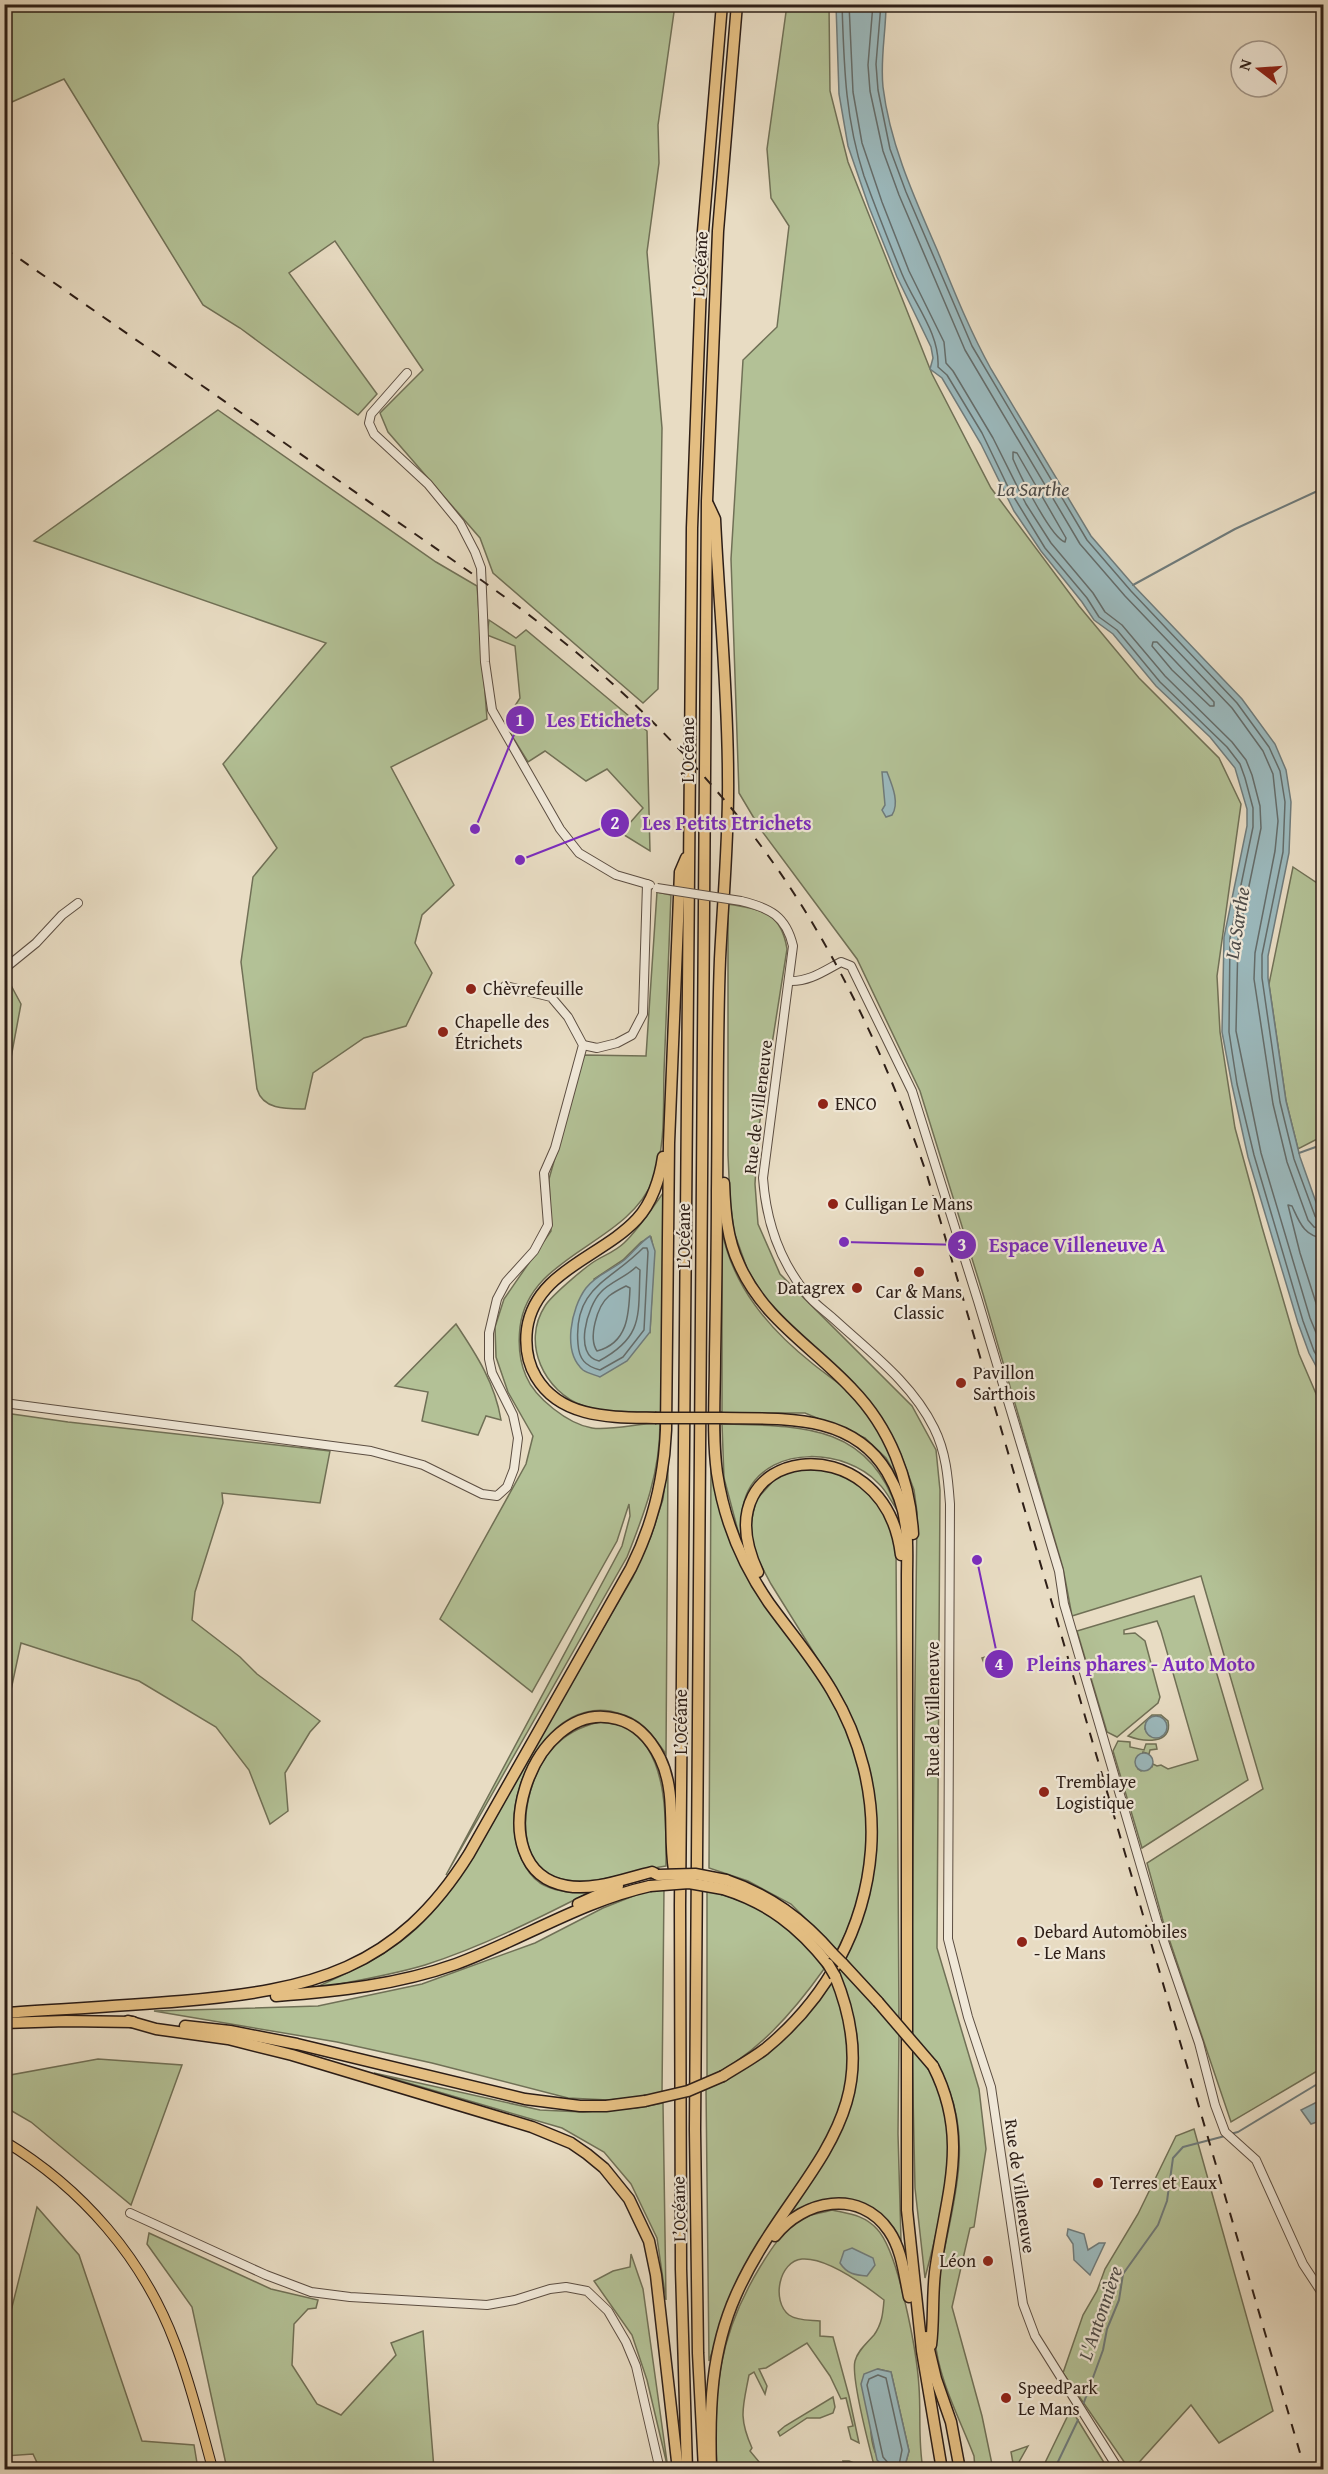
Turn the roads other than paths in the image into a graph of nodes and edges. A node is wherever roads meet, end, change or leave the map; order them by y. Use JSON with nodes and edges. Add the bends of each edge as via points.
{"nodes":[{"id":1,"x":722,"y":4,"type":"edge"},
{"id":2,"x":737,"y":4,"type":"edge"},
{"id":3,"x":407,"y":373,"type":"dead end"},
{"id":4,"x":707,"y":501,"type":"junction"},
{"id":5,"x":689,"y":852,"type":"junction"},
{"id":6,"x":647,"y":884,"type":"junction"},
{"id":7,"x":78,"y":903,"type":"dead end"},
{"id":8,"x":4,"y":969,"type":"edge"},
{"id":9,"x":789,"y":981,"type":"junction"},
{"id":10,"x":505,"y":986,"type":"dead end"},
{"id":11,"x":582,"y":1045,"type":"junction"},
{"id":12,"x":718,"y":1094,"type":"junction"},
{"id":13,"x":669,"y":1143,"type":"junction"},
{"id":14,"x":4,"y":1403,"type":"edge"},
{"id":15,"x":777,"y":1613,"type":"junction"},
{"id":16,"x":908,"y":1675,"type":"junction"},
{"id":17,"x":653,"y":1877,"type":"junction"},
{"id":18,"x":680,"y":1906,"type":"junction"},
{"id":19,"x":831,"y":1959,"type":"junction"},
{"id":20,"x":231,"y":1997,"type":"junction"},
{"id":21,"x":4,"y":2013,"type":"edge"},
{"id":22,"x":128,"y":2021,"type":"junction"},
{"id":23,"x":4,"y":2023,"type":"edge"},
{"id":24,"x":4,"y":2141,"type":"edge"},
{"id":25,"x":130,"y":2213,"type":"dead end"},
{"id":26,"x":745,"y":2277,"type":"junction"},
{"id":27,"x":1323,"y":2296,"type":"edge"},
{"id":28,"x":926,"y":2350,"type":"junction"},
{"id":29,"x":957,"y":2456,"type":"junction"},
{"id":30,"x":941,"y":2468,"type":"edge"},
{"id":31,"x":213,"y":2469,"type":"edge"},
{"id":32,"x":660,"y":2469,"type":"edge"},
{"id":33,"x":678,"y":2469,"type":"edge"},
{"id":34,"x":687,"y":2469,"type":"edge"},
{"id":35,"x":704,"y":2469,"type":"edge"},
{"id":36,"x":711,"y":2469,"type":"edge"},
{"id":37,"x":958,"y":2469,"type":"edge"},
{"id":38,"x":966,"y":2469,"type":"edge"},
{"id":39,"x":1119,"y":2469,"type":"edge"}],
"edges":[{"from":1,"to":5,"type":"highway","name":"L’Océane","via":[[705,191],[693,450]]},
{"from":2,"to":4,"type":"highway","name":"L’Océane","via":[[721,198]]},
{"from":3,"to":6,"type":"street","name":"Rue de Villeneuve","via":[[371,414],[369,423],[374,434],[428,484],[460,523],[475,552],[481,568],[484,662],[492,710],[560,829],[579,853],[616,875]]},
{"from":4,"to":12,"type":"highway","via":[[715,519],[728,775]]},
{"from":4,"to":35,"type":"highway","name":"L’Océane","via":[[695,2107]]},
{"from":5,"to":13,"type":"highway","via":[[680,872]]},
{"from":5,"to":18,"type":"highway","name":"L’Océane"},
{"from":6,"to":9,"type":"street","name":"Rue de Villeneuve","bridge":true,"via":[[768,909],[790,932],[794,946]]},
{"from":6,"to":11,"type":"street","via":[[643,1014],[632,1035],[597,1048]]},
{"from":7,"to":8,"type":"street"},
{"from":9,"to":27,"type":"street","via":[[812,978],[841,962],[851,966],[912,1091],[1059,1571],[1064,1604],[1215,2105],[1225,2132],[1256,2160],[1303,2264]]},
{"from":9,"to":39,"type":"street","name":"Rue de Villeneuve","via":[[763,1178],[765,1206],[784,1260],[806,1294],[898,1376],[920,1403],[943,1449],[950,1504],[948,1939],[991,2087],[1026,2314],[1035,2337]]},
{"from":10,"to":11,"type":"street","via":[[551,997],[568,1017]]},
{"from":11,"to":14,"type":"street","via":[[555,1148],[544,1173],[548,1225],[534,1251],[506,1282],[497,1299],[489,1333],[492,1373],[513,1415],[518,1438],[514,1469],[497,1496],[482,1494],[423,1465],[371,1451]]},
{"from":12,"to":15,"type":"highway","via":[[717,1471],[735,1540]]},
{"from":12,"to":16,"type":"highway","via":[[722,1107],[726,1218],[738,1263],[750,1286],[779,1323],[866,1404],[886,1434],[908,1490],[914,1540]]},
{"from":13,"to":16,"type":"highway","bridge":true,"via":[[656,1185],[638,1218],[556,1278],[535,1302],[526,1336],[531,1368],[551,1396],[565,1405],[599,1415],[794,1419],[832,1427],[858,1441],[881,1463],[897,1488],[906,1527]]},
{"from":13,"to":20,"type":"highway","via":[[665,1457],[649,1528],[631,1568],[469,1854],[429,1909],[386,1946],[340,1971],[282,1989]]},
{"from":15,"to":16,"type":"highway","via":[[753,1562],[746,1535],[747,1511],[755,1494],[765,1479],[799,1463],[833,1466],[856,1476],[877,1495],[891,1515],[899,1537]]},
{"from":15,"to":22,"type":"highway","bridge":true,"via":[[820,1671],[852,1732],[869,1797],[869,1867],[849,1940],[824,1985],[770,2044],[723,2076],[688,2091],[645,2101],[606,2106],[547,2102],[230,2031]]},
{"from":16,"to":28,"type":"highway","via":[[905,2136],[908,2221]]},
{"from":17,"to":18,"type":"highway","via":[[567,1887],[538,1873],[526,1855],[519,1832],[525,1789],[551,1741],[577,1721],[602,1716],[622,1720],[635,1727],[655,1749],[669,1794]]},
{"from":17,"to":19,"type":"highway","bridge":true,"via":[[724,1884],[792,1924]]},
{"from":17,"to":20,"type":"highway","via":[[454,1965],[393,1982],[321,1992]]},
{"from":18,"to":34,"type":"highway","name":"L’Océane","via":[[681,2270]]},
{"from":19,"to":26,"type":"highway","bridge":true,"via":[[853,2038],[846,2106],[826,2151]]},
{"from":19,"to":28,"type":"highway","bridge":true,"via":[[842,1963],[933,2066],[950,2109],[954,2147]]},
{"from":20,"to":21,"type":"highway"},
{"from":22,"to":23,"type":"highway"},
{"from":22,"to":33,"type":"highway","via":[[246,2043],[302,2058],[532,2127],[587,2154],[629,2199],[649,2241]]},
{"from":24,"to":31,"type":"main road","via":[[80,2198],[138,2269],[175,2342]]},
{"from":25,"to":32,"type":"street","via":[[310,2292],[487,2305],[566,2287],[587,2291],[608,2311],[636,2366]]},
{"from":26,"to":28,"type":"highway","via":[[777,2233],[804,2210],[829,2203],[857,2207],[877,2218],[895,2242],[919,2343]]},
{"from":26,"to":36,"type":"highway","via":[[727,2320],[714,2372]]},
{"from":28,"to":29,"type":"highway","via":[[951,2422]]},
{"from":28,"to":30,"type":"highway"},
{"from":29,"to":37,"type":"highway"},
{"from":29,"to":38,"type":"highway"}]}
